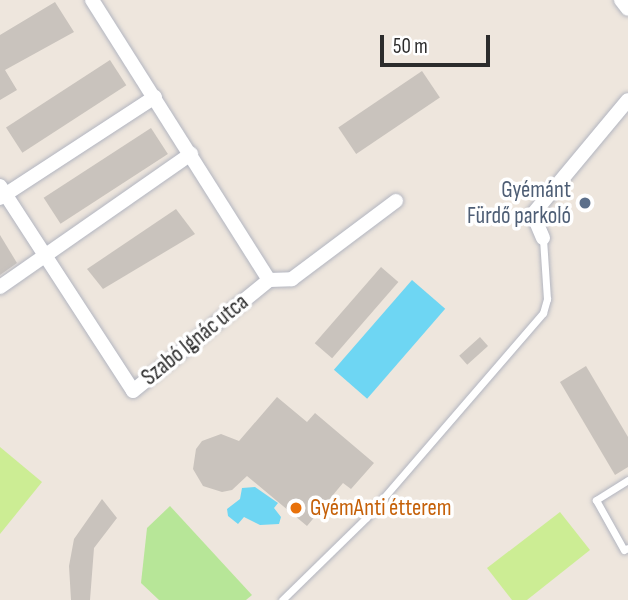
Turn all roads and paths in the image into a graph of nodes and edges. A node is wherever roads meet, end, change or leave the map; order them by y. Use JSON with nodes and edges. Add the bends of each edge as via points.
{"nodes":[{"id":1,"x":92,"y":0,"type":"edge"},
{"id":2,"x":621,"y":0,"type":"edge"},
{"id":3,"x":628,"y":9,"type":"edge"},
{"id":4,"x":155,"y":96,"type":"junction"},
{"id":5,"x":628,"y":100,"type":"edge"},
{"id":6,"x":191,"y":154,"type":"junction"},
{"id":7,"x":2,"y":193,"type":"edge"},
{"id":8,"x":396,"y":201,"type":"dead end"},
{"id":9,"x":543,"y":238,"type":"joint"},
{"id":10,"x":44,"y":254,"type":"junction"},
{"id":11,"x":269,"y":280,"type":"junction"},
{"id":12,"x":0,"y":287,"type":"edge"},
{"id":13,"x":628,"y":480,"type":"edge"},
{"id":14,"x":628,"y":548,"type":"edge"},
{"id":15,"x":282,"y":600,"type":"edge"}],
"edges":[{"from":1,"to":4,"type":"street","name":"Szabó Ignác utca"},
{"from":2,"to":3,"type":"street"},
{"from":4,"to":6,"type":"street","name":"Szabó Ignác utca"},
{"from":4,"to":7,"type":"street","name":"Szabó Ignác utca"},
{"from":5,"to":9,"type":"street","via":[[533,214]]},
{"from":6,"to":10,"type":"street"},
{"from":6,"to":11,"type":"street","name":"Szabó Ignác utca"},
{"from":7,"to":10,"type":"street","name":"Szabó Ignác utca"},
{"from":8,"to":11,"type":"street","via":[[292,279]]},
{"from":9,"to":15,"type":"lane","via":[[547,299],[543,313],[366,518]]},
{"from":10,"to":11,"type":"street","name":"Szabó Ignác utca","via":[[134,391]]},
{"from":10,"to":12,"type":"street"},
{"from":13,"to":14,"type":"lane","via":[[596,500],[624,550]]}]}
